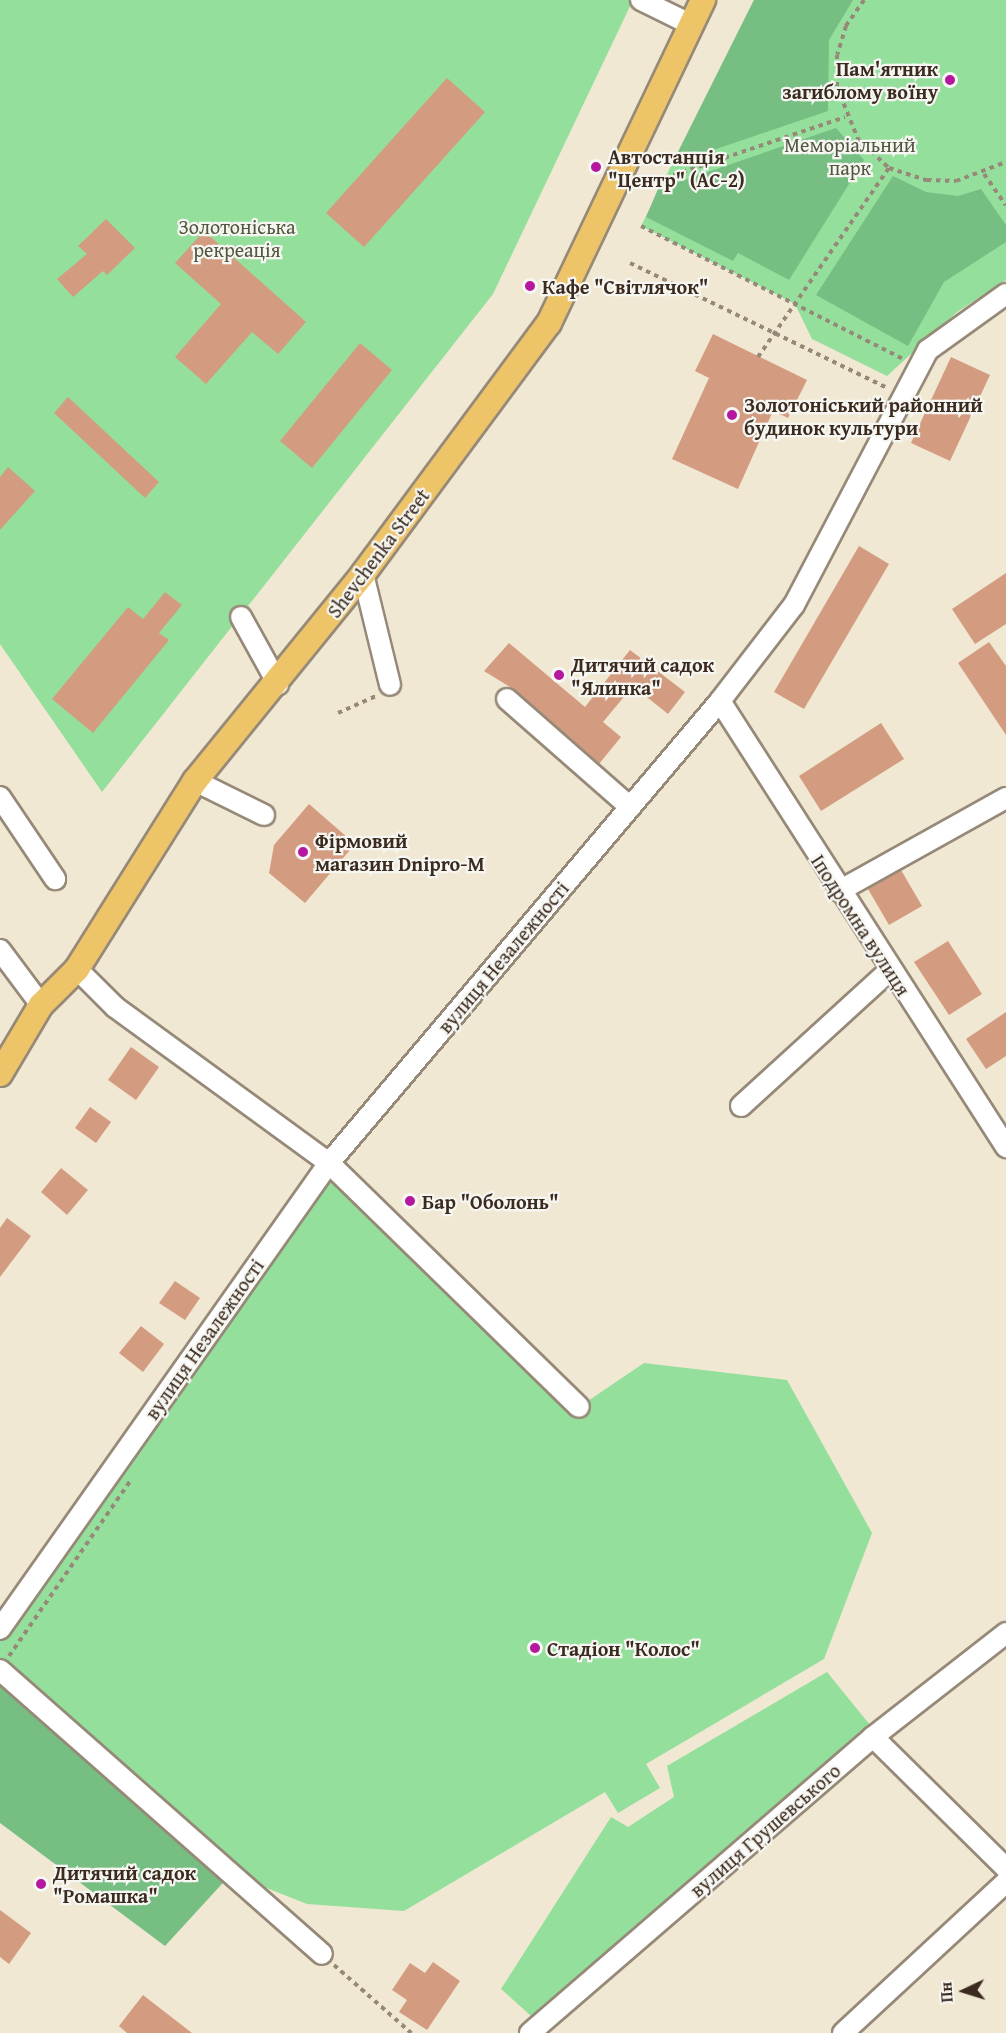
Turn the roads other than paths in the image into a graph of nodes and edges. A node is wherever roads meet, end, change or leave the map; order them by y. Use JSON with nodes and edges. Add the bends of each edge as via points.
{"nodes":[{"id":1,"x":641,"y":0,"type":"edge"},
{"id":2,"x":703,"y":0,"type":"edge"},
{"id":3,"x":692,"y":25,"type":"junction"},
{"id":4,"x":1006,"y":294,"type":"edge"},
{"id":5,"x":363,"y":574,"type":"junction"},
{"id":6,"x":241,"y":617,"type":"dead end"},
{"id":7,"x":278,"y":684,"type":"junction"},
{"id":8,"x":387,"y":689,"type":"road end"},
{"id":9,"x":507,"y":699,"type":"dead end"},
{"id":10,"x":720,"y":701,"type":"junction"},
{"id":11,"x":195,"y":781,"type":"junction"},
{"id":12,"x":0,"y":797,"type":"edge"},
{"id":13,"x":1006,"y":798,"type":"edge"},
{"id":14,"x":630,"y":807,"type":"junction"},
{"id":15,"x":264,"y":815,"type":"dead end"},
{"id":16,"x":55,"y":879,"type":"dead end"},
{"id":17,"x":838,"y":891,"type":"junction"},
{"id":18,"x":0,"y":950,"type":"edge"},
{"id":19,"x":77,"y":969,"type":"junction"},
{"id":20,"x":890,"y":970,"type":"junction"},
{"id":21,"x":41,"y":1005,"type":"junction"},
{"id":22,"x":0,"y":1074,"type":"edge"},
{"id":23,"x":741,"y":1106,"type":"dead end"},
{"id":24,"x":1006,"y":1147,"type":"edge"},
{"id":25,"x":329,"y":1163,"type":"junction"},
{"id":26,"x":579,"y":1407,"type":"dead end"},
{"id":27,"x":0,"y":1629,"type":"edge"},
{"id":28,"x":1006,"y":1633,"type":"edge"},
{"id":29,"x":0,"y":1670,"type":"edge"},
{"id":30,"x":873,"y":1737,"type":"junction"},
{"id":31,"x":1006,"y":1868,"type":"edge"},
{"id":32,"x":1006,"y":1882,"type":"edge"},
{"id":33,"x":322,"y":1954,"type":"road end"},
{"id":34,"x":530,"y":2033,"type":"edge"},
{"id":35,"x":843,"y":2033,"type":"edge"}],
"edges":[{"from":1,"to":3,"type":"street"},
{"from":2,"to":3,"type":"main road","name":"Shevchenka Street"},
{"from":3,"to":5,"type":"main road","name":"Shevchenka Street","via":[[549,322]]},
{"from":4,"to":10,"type":"street","name":"вулиця Незалежності","via":[[928,350],[794,605]]},
{"from":5,"to":7,"type":"main road","name":"Shevchenka Street"},
{"from":5,"to":8,"type":"street"},
{"from":6,"to":7,"type":"street"},
{"from":7,"to":11,"type":"main road","name":"Shevchenka Street"},
{"from":9,"to":14,"type":"street"},
{"from":10,"to":14,"type":"street","name":"вулиця Незалежності"},
{"from":10,"to":17,"type":"street","name":"Іподромна вулиця"},
{"from":11,"to":15,"type":"street"},
{"from":11,"to":19,"type":"main road","name":"Shevchenka Street"},
{"from":12,"to":16,"type":"street"},
{"from":13,"to":17,"type":"street"},
{"from":14,"to":25,"type":"street","name":"вулиця Незалежності"},
{"from":17,"to":20,"type":"street","name":"Іподромна вулиця"},
{"from":18,"to":21,"type":"street"},
{"from":19,"to":21,"type":"main road","name":"Shevchenka Street"},
{"from":19,"to":25,"type":"street","via":[[115,1007]]},
{"from":20,"to":23,"type":"street"},
{"from":20,"to":24,"type":"street","name":"Іподромна вулиця"},
{"from":21,"to":22,"type":"main road","name":"Shevchenka Street"},
{"from":25,"to":26,"type":"street"},
{"from":25,"to":27,"type":"street","name":"вулиця Незалежності"},
{"from":28,"to":30,"type":"street","name":"вулиця Грушевського"},
{"from":29,"to":33,"type":"street"},
{"from":30,"to":31,"type":"street"},
{"from":30,"to":34,"type":"street","name":"вулиця Грушевського"},
{"from":32,"to":35,"type":"street"}]}
